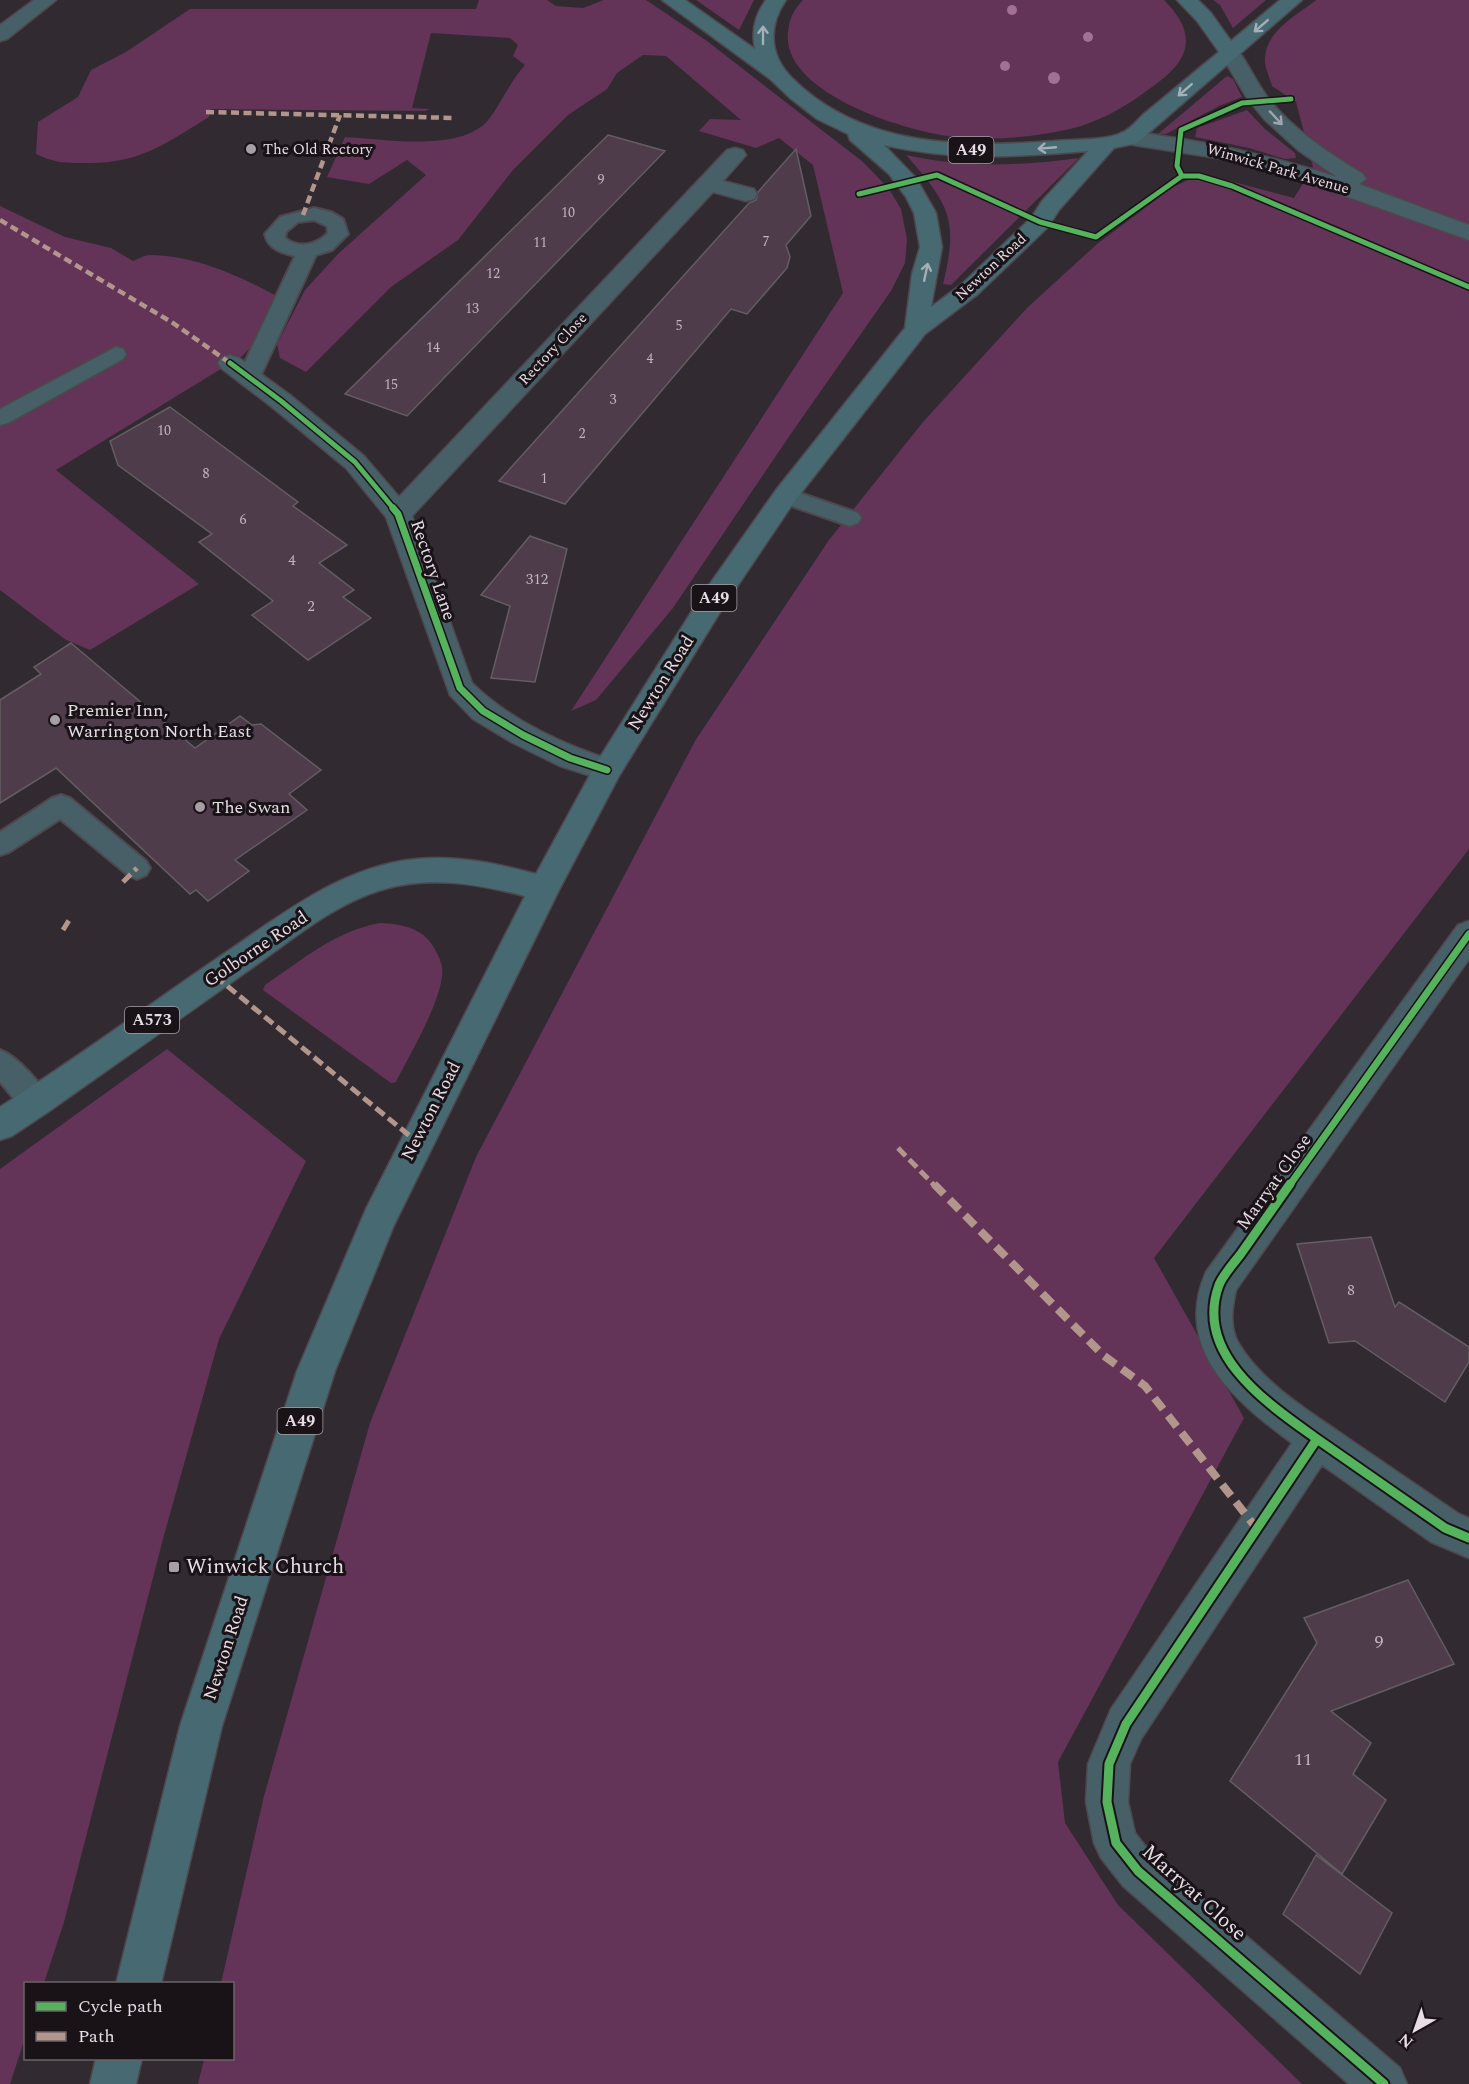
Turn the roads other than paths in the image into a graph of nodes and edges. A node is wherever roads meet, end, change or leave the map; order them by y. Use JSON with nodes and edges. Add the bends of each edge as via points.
{"nodes":[{"id":1,"x":46,"y":0,"type":"edge"},
{"id":2,"x":672,"y":0,"type":"edge"},
{"id":3,"x":776,"y":0,"type":"edge"},
{"id":4,"x":1187,"y":0,"type":"edge"},
{"id":5,"x":1292,"y":0,"type":"edge"},
{"id":6,"x":0,"y":35,"type":"edge"},
{"id":7,"x":1230,"y":53,"type":"junction"},
{"id":8,"x":780,"y":76,"type":"junction"},
{"id":9,"x":839,"y":121,"type":"junction"},
{"id":10,"x":1129,"y":138,"type":"junction"},
{"id":11,"x":1106,"y":144,"type":"junction"},
{"id":12,"x":735,"y":155,"type":"dead end"},
{"id":13,"x":708,"y":184,"type":"junction"},
{"id":14,"x":746,"y":194,"type":"dead end"},
{"id":15,"x":1389,"y":201,"type":"junction"},
{"id":16,"x":1469,"y":233,"type":"edge"},
{"id":17,"x":309,"y":250,"type":"dead end"},
{"id":18,"x":917,"y":329,"type":"junction"},
{"id":19,"x":116,"y":354,"type":"dead end"},
{"id":20,"x":240,"y":370,"type":"joint"},
{"id":21,"x":0,"y":418,"type":"edge"},
{"id":22,"x":785,"y":496,"type":"junction"},
{"id":23,"x":398,"y":514,"type":"junction"},
{"id":24,"x":850,"y":518,"type":"dead end"},
{"id":25,"x":607,"y":770,"type":"junction"},
{"id":26,"x":0,"y":844,"type":"edge"},
{"id":27,"x":137,"y":868,"type":"dead end"},
{"id":28,"x":544,"y":889,"type":"junction"},
{"id":29,"x":1469,"y":934,"type":"edge"},
{"id":30,"x":0,"y":1062,"type":"edge"},
{"id":31,"x":36,"y":1102,"type":"junction"},
{"id":32,"x":0,"y":1125,"type":"edge"},
{"id":33,"x":1317,"y":1439,"type":"junction"},
{"id":34,"x":1469,"y":1538,"type":"edge"},
{"id":35,"x":138,"y":1982,"type":"edge"},
{"id":36,"x":119,"y":2060,"type":"edge"},
{"id":37,"x":113,"y":2084,"type":"edge"},
{"id":38,"x":1384,"y":2084,"type":"edge"}],
"edges":[{"from":1,"to":6,"type":"street"},
{"from":2,"to":8,"type":"main road","number":"A49"},
{"from":8,"to":3,"type":"main road","number":"A49","one_way":true,"via":[[765,53],[762,38],[768,12]]},
{"from":4,"to":7,"type":"main road"},
{"from":5,"to":7,"type":"main road","number":"A49","one_way":true},
{"from":7,"to":10,"type":"main road","number":"A49","one_way":true},
{"from":7,"to":15,"type":"street","name":"Winwick Park Avenue","one_way":true,"via":[[1261,102],[1281,124],[1337,168]]},
{"from":8,"to":9,"type":"main road","number":"A49","via":[[806,101]]},
{"from":11,"to":9,"type":"main road","number":"A49","one_way":true,"via":[[953,150],[881,137]]},
{"from":18,"to":9,"type":"main road","number":"A49","one_way":true,"via":[[931,249],[924,210],[908,182],[890,162]]},
{"from":10,"to":11,"type":"main road","number":"A49"},
{"from":10,"to":15,"type":"street","name":"Winwick Park Avenue","via":[[1225,153]]},
{"from":11,"to":18,"type":"main road","name":"Newton Road","number":"A49","via":[[1032,229],[970,289]]},
{"from":12,"to":13,"type":"street","name":"Rectory Close"},
{"from":13,"to":14,"type":"street"},
{"from":13,"to":23,"type":"street","name":"Rectory Close"},
{"from":15,"to":16,"type":"street","name":"Winwick Park Avenue"},
{"from":17,"to":20,"type":"lane"},
{"from":18,"to":22,"type":"main road","name":"Newton Road","number":"A49"},
{"from":19,"to":21,"type":"lane"},
{"from":20,"to":23,"type":"street","name":"Rectory Lane","via":[[355,462]]},
{"from":22,"to":24,"type":"lane"},
{"from":22,"to":25,"type":"main road","name":"Newton Road","number":"A49","via":[[712,602]]},
{"from":23,"to":25,"type":"street","name":"Rectory Lane","via":[[460,688],[483,711],[523,735],[570,758]]},
{"from":25,"to":28,"type":"main road","name":"Newton Road","number":"A49"},
{"from":26,"to":27,"type":"lane","via":[[61,805]]},
{"from":28,"to":31,"type":"main road","name":"Golborne Road","number":"A573","via":[[465,869],[400,873],[352,888],[304,916]]},
{"from":28,"to":35,"type":"main road","name":"Newton Road","number":"A49","via":[[378,1220],[316,1371],[201,1726]]},
{"from":29,"to":33,"type":"street","name":"Marryat Close","via":[[1219,1284],[1213,1301],[1215,1329],[1230,1364],[1255,1393]]},
{"from":30,"to":31,"type":"lane"},
{"from":31,"to":32,"type":"main road","name":"Golborne Road","number":"A573"},
{"from":33,"to":34,"type":"street","name":"Marryat Close","via":[[1445,1528]]},
{"from":33,"to":38,"type":"street","name":"Marryat Close","via":[[1126,1724],[1109,1764],[1107,1802],[1116,1843],[1138,1871]]},
{"from":36,"to":37,"type":"main road"}]}
